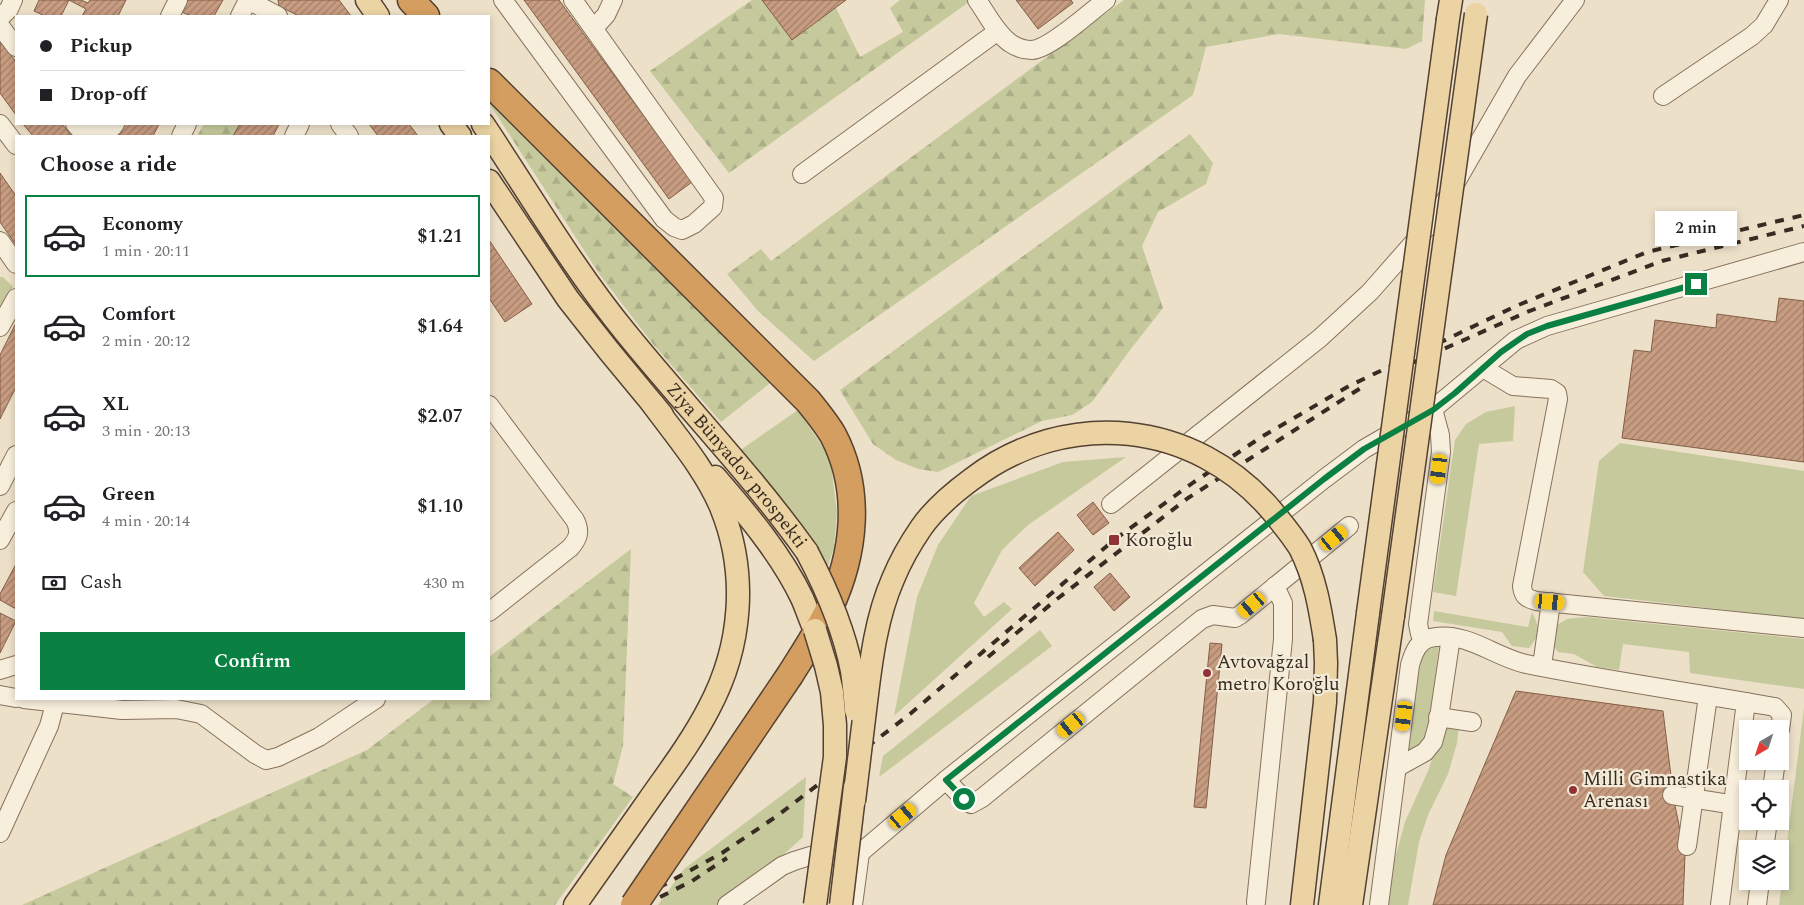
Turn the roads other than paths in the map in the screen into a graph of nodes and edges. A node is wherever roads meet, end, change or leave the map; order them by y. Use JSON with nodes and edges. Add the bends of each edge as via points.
{"nodes":[{"id":1,"x":13,"y":0,"type":"edge"},
{"id":2,"x":178,"y":0,"type":"edge"},
{"id":3,"x":248,"y":0,"type":"edge"},
{"id":4,"x":367,"y":0,"type":"edge"},
{"id":5,"x":401,"y":0,"type":"edge"},
{"id":6,"x":411,"y":0,"type":"edge"},
{"id":7,"x":503,"y":0,"type":"edge"},
{"id":8,"x":573,"y":0,"type":"edge"},
{"id":9,"x":613,"y":0,"type":"edge"},
{"id":10,"x":977,"y":0,"type":"edge"},
{"id":11,"x":1106,"y":0,"type":"edge"},
{"id":12,"x":1575,"y":0,"type":"edge"},
{"id":13,"x":1779,"y":0,"type":"edge"},
{"id":14,"x":1477,"y":7,"type":"edge"},
{"id":15,"x":1450,"y":10,"type":"edge"},
{"id":16,"x":170,"y":15,"type":"edge"},
{"id":17,"x":240,"y":15,"type":"edge"},
{"id":18,"x":276,"y":15,"type":"edge"},
{"id":19,"x":377,"y":15,"type":"edge"},
{"id":20,"x":411,"y":15,"type":"edge"},
{"id":21,"x":425,"y":15,"type":"edge"},
{"id":22,"x":0,"y":18,"type":"edge"},
{"id":23,"x":0,"y":26,"type":"edge"},
{"id":24,"x":594,"y":28,"type":"junction"},
{"id":25,"x":998,"y":31,"type":"junction"},
{"id":26,"x":15,"y":46,"type":"edge"},
{"id":27,"x":490,"y":83,"type":"edge"},
{"id":28,"x":1663,"y":96,"type":"dead end"},
{"id":29,"x":0,"y":124,"type":"edge"},
{"id":30,"x":76,"y":125,"type":"edge"},
{"id":31,"x":115,"y":125,"type":"edge"},
{"id":32,"x":484,"y":125,"type":"edge"},
{"id":33,"x":15,"y":144,"type":"edge"},
{"id":34,"x":802,"y":174,"type":"dead end"},
{"id":35,"x":490,"y":182,"type":"edge"},
{"id":36,"x":0,"y":241,"type":"edge"},
{"id":37,"x":1804,"y":252,"type":"edge"},
{"id":38,"x":15,"y":263,"type":"edge"},
{"id":39,"x":0,"y":269,"type":"edge"},
{"id":40,"x":15,"y":269,"type":"edge"},
{"id":41,"x":15,"y":300,"type":"edge"},
{"id":42,"x":0,"y":327,"type":"edge"},
{"id":43,"x":1483,"y":368,"type":"junction"},
{"id":44,"x":652,"y":404,"type":"junction"},
{"id":45,"x":490,"y":406,"type":"edge"},
{"id":46,"x":1433,"y":410,"type":"junction"},
{"id":47,"x":15,"y":457,"type":"edge"},
{"id":48,"x":0,"y":486,"type":"edge"},
{"id":49,"x":1110,"y":504,"type":"dead end"},
{"id":50,"x":15,"y":513,"type":"edge"},
{"id":51,"x":1349,"y":526,"type":"dead end"},
{"id":52,"x":5,"y":533,"type":"edge"},
{"id":53,"x":1275,"y":586,"type":"junction"},
{"id":54,"x":1550,"y":602,"type":"junction"},
{"id":55,"x":490,"y":610,"type":"edge"},
{"id":56,"x":1804,"y":628,"type":"edge"},
{"id":57,"x":1451,"y":636,"type":"junction"},
{"id":58,"x":1424,"y":640,"type":"junction"},
{"id":59,"x":15,"y":665,"type":"edge"},
{"id":60,"x":1542,"y":666,"type":"junction"},
{"id":61,"x":0,"y":670,"type":"edge"},
{"id":62,"x":0,"y":695,"type":"edge"},
{"id":63,"x":1708,"y":696,"type":"junction"},
{"id":64,"x":15,"y":698,"type":"edge"},
{"id":65,"x":30,"y":700,"type":"edge"},
{"id":66,"x":374,"y":700,"type":"edge"},
{"id":67,"x":1746,"y":702,"type":"junction"},
{"id":68,"x":55,"y":704,"type":"junction"},
{"id":69,"x":1438,"y":717,"type":"junction"},
{"id":70,"x":1781,"y":720,"type":"edge"},
{"id":71,"x":1472,"y":722,"type":"dead end"},
{"id":72,"x":1398,"y":767,"type":"junction"},
{"id":73,"x":946,"y":780,"type":"junction"},
{"id":74,"x":1742,"y":780,"type":"edge"},
{"id":75,"x":1672,"y":795,"type":"dead end"},
{"id":76,"x":1694,"y":798,"type":"junction"},
{"id":77,"x":854,"y":801,"type":"junction"},
{"id":78,"x":1739,"y":806,"type":"edge"},
{"id":79,"x":1739,"y":811,"type":"edge"},
{"id":80,"x":0,"y":833,"type":"edge"},
{"id":81,"x":1687,"y":846,"type":"dead end"},
{"id":82,"x":860,"y":853,"type":"junction"},
{"id":83,"x":1759,"y":890,"type":"edge"},
{"id":84,"x":1256,"y":902,"type":"dead end"},
{"id":85,"x":575,"y":905,"type":"edge"},
{"id":86,"x":634,"y":905,"type":"edge"},
{"id":87,"x":727,"y":905,"type":"edge"},
{"id":88,"x":815,"y":905,"type":"edge"},
{"id":89,"x":841,"y":905,"type":"edge"},
{"id":90,"x":853,"y":905,"type":"edge"},
{"id":91,"x":1302,"y":905,"type":"edge"},
{"id":92,"x":1330,"y":905,"type":"edge"},
{"id":93,"x":1352,"y":905,"type":"edge"},
{"id":94,"x":1379,"y":905,"type":"edge"},
{"id":95,"x":1720,"y":905,"type":"edge"},
{"id":96,"x":1757,"y":905,"type":"edge"}],
"edges":[{"from":1,"to":22,"type":"street"},
{"from":2,"to":16,"type":"street"},
{"from":3,"to":17,"type":"street"},
{"from":3,"to":18,"type":"street"},
{"from":4,"to":19,"type":"main road"},
{"from":5,"to":20,"type":"main road"},
{"from":6,"to":21,"type":"highway"},
{"from":7,"to":24,"type":"street","via":[[664,219],[682,230],[713,207],[714,198]]},
{"from":8,"to":24,"type":"street"},
{"from":9,"to":24,"type":"street","via":[[606,15]]},
{"from":10,"to":25,"type":"street"},
{"from":11,"to":25,"type":"street","via":[[1049,44],[1033,50],[1021,49]]},
{"from":12,"to":49,"type":"street","via":[[1518,76],[1436,217],[1370,292],[1320,338]]},
{"from":13,"to":28,"type":"street","via":[[1764,25],[1752,36]]},
{"from":14,"to":93,"type":"main road","bridge":true},
{"from":15,"to":92,"type":"main road","bridge":true},
{"from":23,"to":26,"type":"street"},
{"from":25,"to":34,"type":"street"},
{"from":27,"to":86,"type":"highway","bridge":true,"via":[[808,401],[833,436],[849,482],[852,512],[850,551],[829,610],[790,675]]},
{"from":29,"to":33,"type":"street"},
{"from":30,"to":31,"type":"street","via":[[84,134],[104,134]]},
{"from":32,"to":77,"type":"main road","name":"Ziya Bünyadov prospekti","bridge":true,"via":[[589,286],[762,493],[807,552],[840,627],[852,673],[857,715]]},
{"from":35,"to":44,"type":"main road","name":"Ziya Bünyadov prospekti","via":[[568,299]]},
{"from":36,"to":38,"type":"street"},
{"from":37,"to":43,"type":"street","via":[[1547,326],[1516,340]]},
{"from":39,"to":40,"type":"street"},
{"from":41,"to":42,"type":"street"},
{"from":43,"to":46,"type":"street"},
{"from":43,"to":54,"type":"street","via":[[1512,386],[1551,388],[1558,399],[1522,586],[1527,598]]},
{"from":44,"to":85,"type":"main road","via":[[689,452],[721,507],[728,527],[738,585],[734,639],[726,671],[697,731]]},
{"from":44,"to":88,"type":"main road","name":"Ziya Bünyadov prospekti","bridge":true,"via":[[748,515],[785,569],[802,598],[826,666],[832,692],[835,757]]},
{"from":45,"to":55,"type":"street","via":[[579,528],[570,548]]},
{"from":46,"to":58,"type":"street","via":[[1441,452],[1418,624]]},
{"from":46,"to":73,"type":"street","via":[[1370,446],[1336,470]]},
{"from":47,"to":48,"type":"street"},
{"from":50,"to":52,"type":"street"},
{"from":51,"to":53,"type":"street"},
{"from":53,"to":73,"type":"street","via":[[1235,618],[1213,615],[1202,619],[971,804]]},
{"from":53,"to":84,"type":"street","via":[[1283,604],[1283,640]]},
{"from":54,"to":56,"type":"street"},
{"from":54,"to":60,"type":"street"},
{"from":57,"to":58,"type":"street"},
{"from":57,"to":60,"type":"street","via":[[1515,661]]},
{"from":57,"to":69,"type":"street"},
{"from":58,"to":72,"type":"street","via":[[1414,651],[1410,665]]},
{"from":59,"to":61,"type":"street"},
{"from":60,"to":63,"type":"street"},
{"from":62,"to":64,"type":"street"},
{"from":63,"to":67,"type":"street"},
{"from":63,"to":76,"type":"street"},
{"from":65,"to":68,"type":"street"},
{"from":66,"to":68,"type":"street","via":[[319,737],[266,760],[201,714],[176,709],[122,710]]},
{"from":67,"to":70,"type":"street","via":[[1775,707],[1782,715]]},
{"from":67,"to":74,"type":"street"},
{"from":68,"to":80,"type":"street","via":[[49,726]]},
{"from":69,"to":71,"type":"street"},
{"from":69,"to":72,"type":"street","via":[[1430,747]]},
{"from":72,"to":94,"type":"street"},
{"from":73,"to":82,"type":"street"},
{"from":75,"to":76,"type":"street"},
{"from":76,"to":78,"type":"street"},
{"from":76,"to":81,"type":"street"},
{"from":77,"to":89,"type":"main road","name":"Ziya Bünyadov prospekti","bridge":true},
{"from":77,"to":91,"type":"main road","bridge":true,"via":[[872,656],[882,611],[905,554],[938,508],[984,470],[1026,447],[1083,434],[1126,433],[1153,438],[1186,448],[1244,483],[1284,525],[1311,572],[1325,640],[1325,702]]},
{"from":79,"to":95,"type":"street"},
{"from":82,"to":87,"type":"street","via":[[810,856],[794,861]]},
{"from":82,"to":90,"type":"street"},
{"from":83,"to":96,"type":"street"}]}
